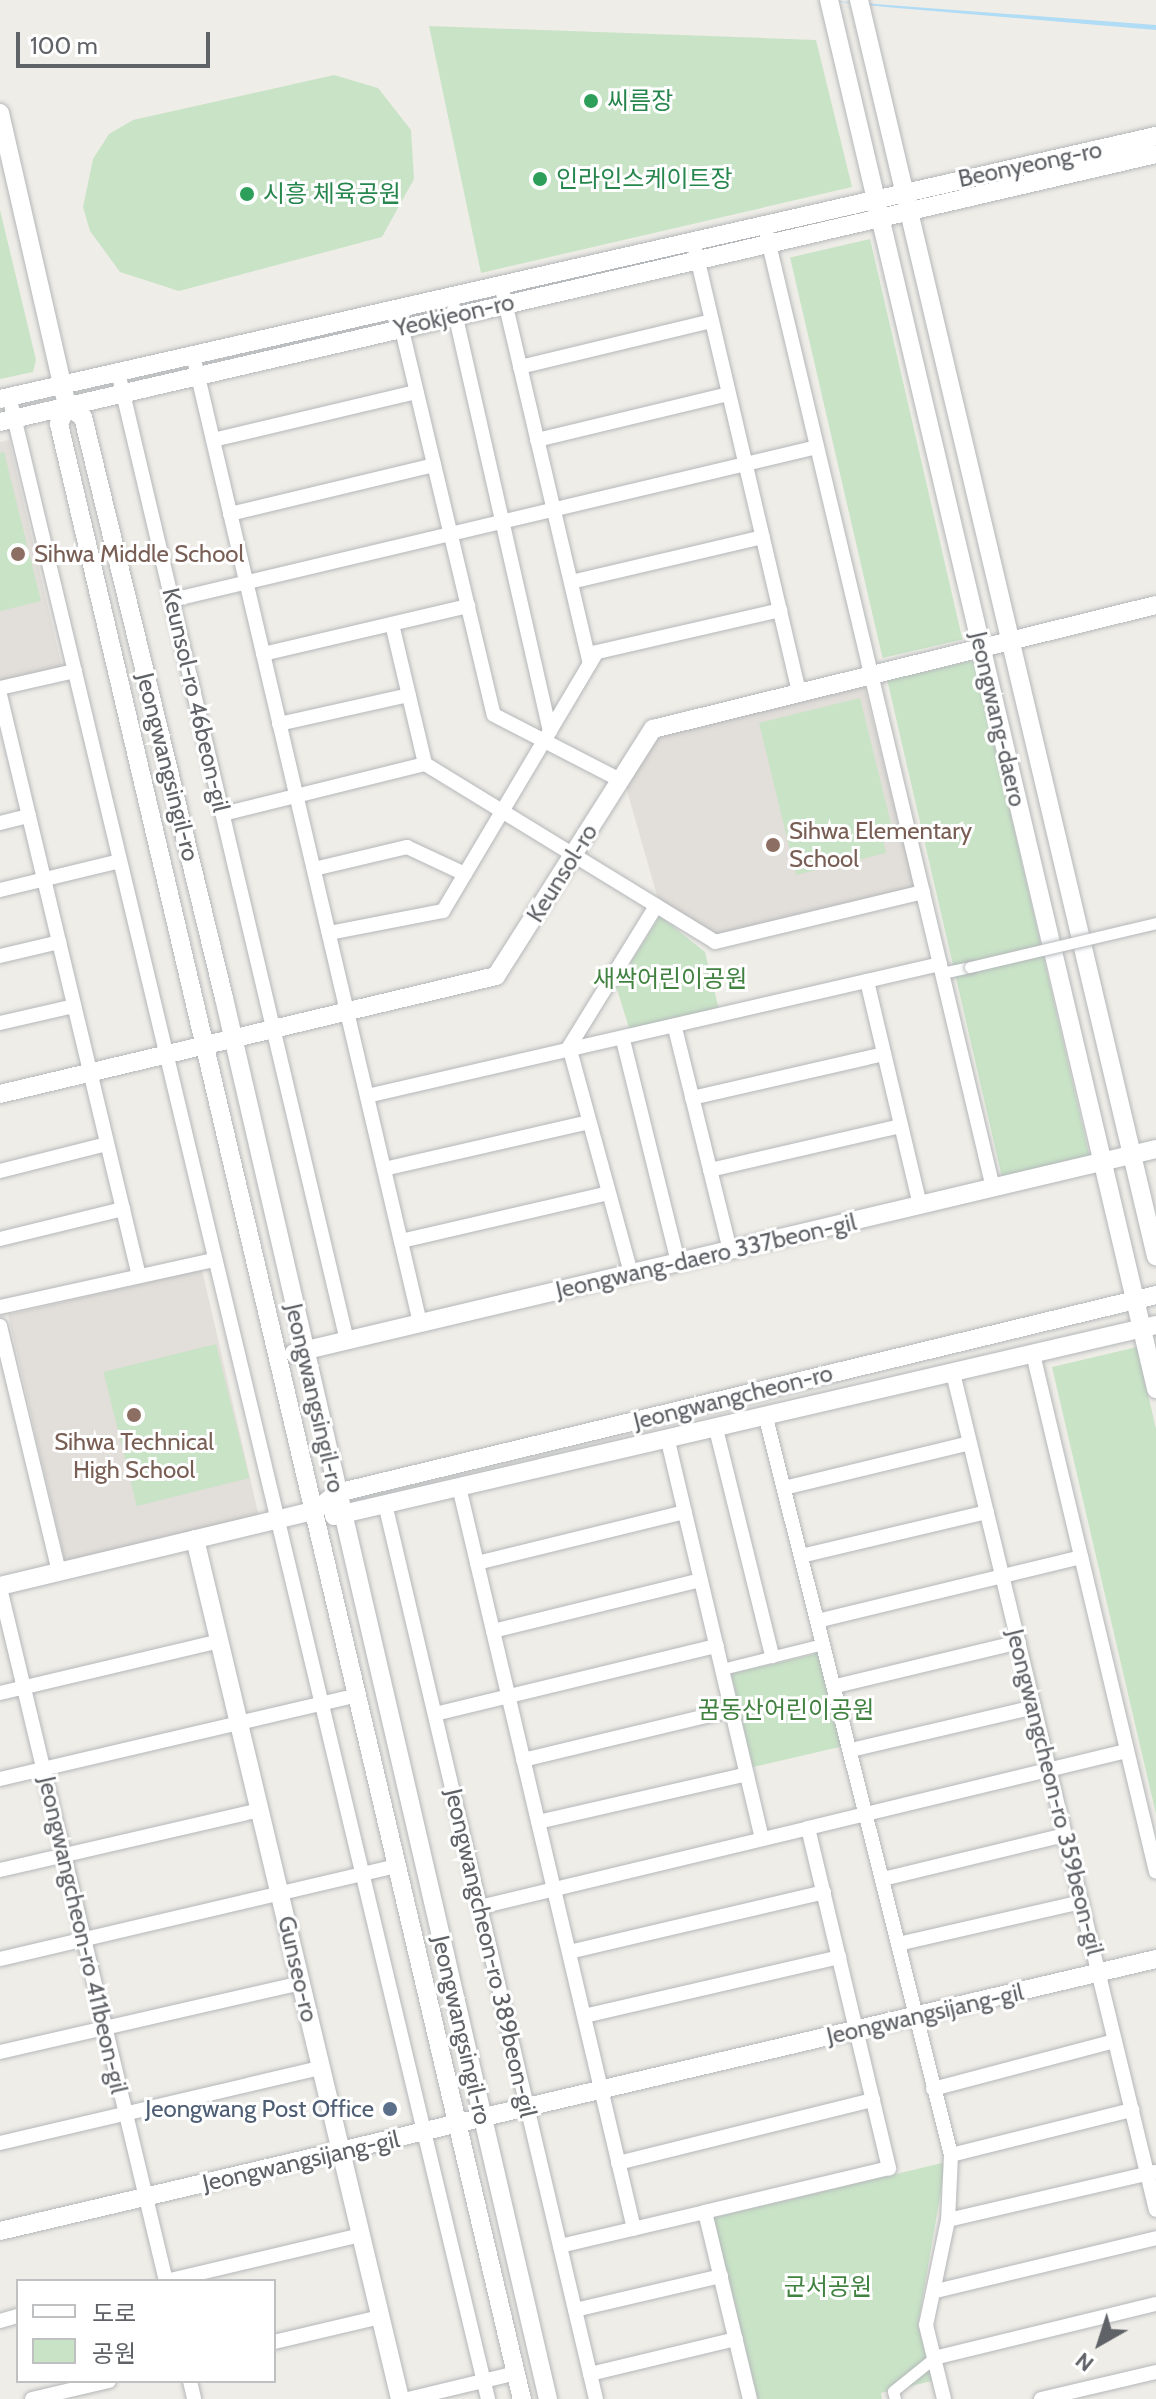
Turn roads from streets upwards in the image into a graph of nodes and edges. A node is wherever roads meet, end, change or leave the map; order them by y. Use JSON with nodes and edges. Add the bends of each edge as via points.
{"nodes":[{"id":1,"x":829,"y":0,"type":"edge"},
{"id":2,"x":859,"y":0,"type":"edge"},
{"id":3,"x":0,"y":113,"type":"edge"},
{"id":4,"x":1156,"y":136,"type":"edge"},
{"id":5,"x":1156,"y":154,"type":"edge"},
{"id":6,"x":904,"y":191,"type":"junction"},
{"id":7,"x":877,"y":206,"type":"junction"},
{"id":8,"x":908,"y":209,"type":"junction"},
{"id":9,"x":766,"y":232,"type":"junction"},
{"id":10,"x":695,"y":249,"type":"junction"},
{"id":11,"x":503,"y":294,"type":"junction"},
{"id":12,"x":454,"y":306,"type":"junction"},
{"id":13,"x":399,"y":318,"type":"junction"},
{"id":14,"x":712,"y":321,"type":"junction"},
{"id":15,"x":193,"y":355,"type":"junction"},
{"id":16,"x":520,"y":367,"type":"junction"},
{"id":17,"x":118,"y":372,"type":"junction"},
{"id":18,"x":197,"y":376,"type":"junction"},
{"id":19,"x":62,"y":384,"type":"junction"},
{"id":20,"x":416,"y":392,"type":"junction"},
{"id":21,"x":123,"y":393,"type":"junction"},
{"id":22,"x":729,"y":394,"type":"junction"},
{"id":23,"x":4,"y":398,"type":"edge"},
{"id":24,"x":67,"y":406,"type":"junction"},
{"id":25,"x":7,"y":421,"type":"edge"},
{"id":26,"x":213,"y":440,"type":"junction"},
{"id":27,"x":537,"y":440,"type":"junction"},
{"id":28,"x":817,"y":447,"type":"junction"},
{"id":29,"x":745,"y":464,"type":"junction"},
{"id":30,"x":434,"y":465,"type":"junction"},
{"id":31,"x":554,"y":509,"type":"junction"},
{"id":32,"x":230,"y":514,"type":"junction"},
{"id":33,"x":503,"y":521,"type":"junction"},
{"id":34,"x":451,"y":534,"type":"junction"},
{"id":35,"x":763,"y":537,"type":"junction"},
{"id":36,"x":246,"y":582,"type":"junction"},
{"id":37,"x":571,"y":582,"type":"junction"},
{"id":38,"x":172,"y":600,"type":"junction"},
{"id":39,"x":1156,"y":605,"type":"edge"},
{"id":40,"x":468,"y":606,"type":"junction"},
{"id":41,"x":780,"y":610,"type":"junction"},
{"id":42,"x":392,"y":624,"type":"junction"},
{"id":43,"x":1011,"y":641,"type":"junction"},
{"id":44,"x":981,"y":648,"type":"junction"},
{"id":45,"x":263,"y":654,"type":"junction"},
{"id":46,"x":590,"y":664,"type":"junction"},
{"id":47,"x":75,"y":671,"type":"junction"},
{"id":48,"x":872,"y":675,"type":"junction"},
{"id":49,"x":0,"y":688,"type":"edge"},
{"id":50,"x":799,"y":693,"type":"junction"},
{"id":51,"x":0,"y":695,"type":"edge"},
{"id":52,"x":409,"y":695,"type":"junction"},
{"id":53,"x":279,"y":724,"type":"junction"},
{"id":54,"x":547,"y":736,"type":"junction"},
{"id":55,"x":7,"y":754,"type":"edge"},
{"id":56,"x":425,"y":764,"type":"junction"},
{"id":57,"x":620,"y":780,"type":"junction"},
{"id":58,"x":296,"y":796,"type":"junction"},
{"id":59,"x":502,"y":811,"type":"junction"},
{"id":60,"x":223,"y":814,"type":"junction"},
{"id":61,"x":29,"y":816,"type":"junction"},
{"id":62,"x":0,"y":823,"type":"edge"},
{"id":63,"x":575,"y":852,"type":"junction"},
{"id":64,"x":120,"y":861,"type":"junction"},
{"id":65,"x":314,"y":869,"type":"junction"},
{"id":66,"x":465,"y":874,"type":"junction"},
{"id":67,"x":44,"y":880,"type":"junction"},
{"id":68,"x":0,"y":890,"type":"edge"},
{"id":69,"x":923,"y":892,"type":"junction"},
{"id":70,"x":656,"y":906,"type":"junction"},
{"id":71,"x":1156,"y":923,"type":"edge"},
{"id":72,"x":329,"y":933,"type":"junction"},
{"id":73,"x":59,"y":942,"type":"junction"},
{"id":74,"x":0,"y":956,"type":"edge"},
{"id":75,"x":941,"y":968,"type":"junction"},
{"id":76,"x":867,"y":981,"type":"junction"},
{"id":77,"x":74,"y":1006,"type":"junction"},
{"id":78,"x":347,"y":1011,"type":"junction"},
{"id":79,"x":0,"y":1023,"type":"edge"},
{"id":80,"x":675,"y":1028,"type":"junction"},
{"id":81,"x":273,"y":1029,"type":"junction"},
{"id":82,"x":231,"y":1039,"type":"junction"},
{"id":83,"x":623,"y":1040,"type":"junction"},
{"id":84,"x":208,"y":1044,"type":"junction"},
{"id":85,"x":569,"y":1047,"type":"junction"},
{"id":86,"x":884,"y":1054,"type":"junction"},
{"id":87,"x":165,"y":1055,"type":"junction"},
{"id":88,"x":90,"y":1072,"type":"junction"},
{"id":89,"x":0,"y":1094,"type":"edge"},
{"id":90,"x":367,"y":1096,"type":"junction"},
{"id":91,"x":692,"y":1098,"type":"junction"},
{"id":92,"x":589,"y":1122,"type":"junction"},
{"id":93,"x":901,"y":1126,"type":"junction"},
{"id":94,"x":107,"y":1144,"type":"junction"},
{"id":95,"x":1156,"y":1149,"type":"edge"},
{"id":96,"x":1132,"y":1155,"type":"junction"},
{"id":97,"x":1102,"y":1162,"type":"junction"},
{"id":98,"x":384,"y":1169,"type":"junction"},
{"id":99,"x":710,"y":1170,"type":"junction"},
{"id":100,"x":0,"y":1171,"type":"edge"},
{"id":101,"x":993,"y":1188,"type":"junction"},
{"id":102,"x":609,"y":1193,"type":"junction"},
{"id":103,"x":920,"y":1205,"type":"junction"},
{"id":104,"x":123,"y":1209,"type":"junction"},
{"id":105,"x":0,"y":1239,"type":"edge"},
{"id":106,"x":401,"y":1241,"type":"junction"},
{"id":107,"x":730,"y":1250,"type":"junction"},
{"id":108,"x":1155,"y":1252,"type":"edge"},
{"id":109,"x":213,"y":1260,"type":"junction"},
{"id":110,"x":678,"y":1262,"type":"junction"},
{"id":111,"x":631,"y":1273,"type":"junction"},
{"id":112,"x":139,"y":1276,"type":"junction"},
{"id":113,"x":1156,"y":1295,"type":"edge"},
{"id":114,"x":1135,"y":1300,"type":"junction"},
{"id":115,"x":0,"y":1307,"type":"edge"},
{"id":116,"x":420,"y":1323,"type":"junction"},
{"id":117,"x":0,"y":1326,"type":"edge"},
{"id":118,"x":1149,"y":1326,"type":"edge"},
{"id":119,"x":347,"y":1341,"type":"junction"},
{"id":120,"x":303,"y":1351,"type":"junction"},
{"id":121,"x":1033,"y":1354,"type":"junction"},
{"id":122,"x":279,"y":1356,"type":"junction"},
{"id":123,"x":953,"y":1373,"type":"junction"},
{"id":124,"x":1156,"y":1389,"type":"edge"},
{"id":125,"x":766,"y":1418,"type":"junction"},
{"id":126,"x":716,"y":1429,"type":"junction"},
{"id":127,"x":668,"y":1441,"type":"junction"},
{"id":128,"x":970,"y":1443,"type":"junction"},
{"id":129,"x":784,"y":1488,"type":"junction"},
{"id":130,"x":460,"y":1491,"type":"junction"},
{"id":131,"x":337,"y":1493,"type":"junction"},
{"id":132,"x":386,"y":1508,"type":"junction"},
{"id":133,"x":316,"y":1510,"type":"junction"},
{"id":134,"x":685,"y":1512,"type":"junction"},
{"id":135,"x":987,"y":1512,"type":"junction"},
{"id":136,"x":279,"y":1519,"type":"junction"},
{"id":137,"x":343,"y":1519,"type":"junction"},
{"id":138,"x":195,"y":1539,"type":"junction"},
{"id":139,"x":801,"y":1556,"type":"junction"},
{"id":140,"x":1081,"y":1557,"type":"junction"},
{"id":141,"x":477,"y":1563,"type":"junction"},
{"id":142,"x":59,"y":1572,"type":"junction"},
{"id":143,"x":1003,"y":1576,"type":"junction"},
{"id":144,"x":701,"y":1580,"type":"junction"},
{"id":145,"x":0,"y":1587,"type":"edge"},
{"id":146,"x":817,"y":1621,"type":"junction"},
{"id":147,"x":493,"y":1631,"type":"junction"},
{"id":148,"x":220,"y":1641,"type":"junction"},
{"id":149,"x":1019,"y":1642,"type":"junction"},
{"id":150,"x":823,"y":1644,"type":"junction"},
{"id":151,"x":717,"y":1646,"type":"junction"},
{"id":152,"x":772,"y":1656,"type":"junction"},
{"id":153,"x":722,"y":1669,"type":"junction"},
{"id":154,"x":836,"y":1686,"type":"junction"},
{"id":155,"x":24,"y":1687,"type":"junction"},
{"id":156,"x":0,"y":1693,"type":"edge"},
{"id":157,"x":358,"y":1695,"type":"junction"},
{"id":158,"x":508,"y":1696,"type":"junction"},
{"id":159,"x":323,"y":1703,"type":"junction"},
{"id":160,"x":1034,"y":1707,"type":"junction"},
{"id":161,"x":732,"y":1710,"type":"junction"},
{"id":162,"x":435,"y":1714,"type":"junction"},
{"id":163,"x":239,"y":1723,"type":"junction"},
{"id":164,"x":851,"y":1750,"type":"junction"},
{"id":165,"x":1127,"y":1751,"type":"junction"},
{"id":166,"x":523,"y":1760,"type":"junction"},
{"id":167,"x":44,"y":1770,"type":"junction"},
{"id":168,"x":1049,"y":1770,"type":"junction"},
{"id":169,"x":747,"y":1774,"type":"junction"},
{"id":170,"x":0,"y":1779,"type":"edge"},
{"id":171,"x":260,"y":1810,"type":"junction"},
{"id":172,"x":866,"y":1814,"type":"junction"},
{"id":173,"x":538,"y":1822,"type":"junction"},
{"id":174,"x":808,"y":1828,"type":"junction"},
{"id":175,"x":1065,"y":1835,"type":"junction"},
{"id":176,"x":762,"y":1839,"type":"junction"},
{"id":177,"x":64,"y":1856,"type":"junction"},
{"id":178,"x":398,"y":1866,"type":"junction"},
{"id":179,"x":0,"y":1870,"type":"edge"},
{"id":180,"x":363,"y":1872,"type":"junction"},
{"id":181,"x":1156,"y":1872,"type":"edge"},
{"id":182,"x":883,"y":1879,"type":"junction"},
{"id":183,"x":554,"y":1890,"type":"junction"},
{"id":184,"x":824,"y":1892,"type":"junction"},
{"id":185,"x":280,"y":1894,"type":"junction"},
{"id":186,"x":1081,"y":1902,"type":"junction"},
{"id":187,"x":480,"y":1907,"type":"junction"},
{"id":188,"x":84,"y":1940,"type":"junction"},
{"id":189,"x":898,"y":1944,"type":"junction"},
{"id":190,"x":569,"y":1952,"type":"junction"},
{"id":191,"x":839,"y":1957,"type":"junction"},
{"id":192,"x":0,"y":1959,"type":"edge"},
{"id":193,"x":1156,"y":1959,"type":"edge"},
{"id":194,"x":1099,"y":1973,"type":"junction"},
{"id":195,"x":301,"y":1983,"type":"junction"},
{"id":196,"x":584,"y":2016,"type":"junction"},
{"id":197,"x":916,"y":2018,"type":"junction"},
{"id":198,"x":105,"y":2028,"type":"junction"},
{"id":199,"x":856,"y":2030,"type":"junction"},
{"id":200,"x":1115,"y":2041,"type":"junction"},
{"id":201,"x":0,"y":2052,"type":"edge"},
{"id":202,"x":321,"y":2068,"type":"junction"},
{"id":203,"x":933,"y":2089,"type":"junction"},
{"id":204,"x":601,"y":2090,"type":"junction"},
{"id":205,"x":873,"y":2100,"type":"junction"},
{"id":206,"x":527,"y":2107,"type":"junction"},
{"id":207,"x":1132,"y":2110,"type":"junction"},
{"id":208,"x":126,"y":2114,"type":"junction"},
{"id":209,"x":482,"y":2118,"type":"junction"},
{"id":210,"x":458,"y":2124,"type":"junction"},
{"id":211,"x":424,"y":2132,"type":"junction"},
{"id":212,"x":0,"y":2143,"type":"edge"},
{"id":213,"x":341,"y":2151,"type":"junction"},
{"id":214,"x":951,"y":2155,"type":"junction"},
{"id":215,"x":618,"y":2163,"type":"junction"},
{"id":216,"x":1152,"y":2173,"type":"edge"},
{"id":217,"x":146,"y":2197,"type":"junction"},
{"id":218,"x":1156,"y":2210,"type":"edge"},
{"id":219,"x":705,"y":2212,"type":"junction"},
{"id":220,"x":948,"y":2220,"type":"junction"},
{"id":221,"x":634,"y":2229,"type":"junction"},
{"id":222,"x":0,"y":2231,"type":"edge"},
{"id":223,"x":361,"y":2235,"type":"junction"},
{"id":224,"x":1156,"y":2238,"type":"edge"},
{"id":225,"x":560,"y":2246,"type":"junction"},
{"id":226,"x":721,"y":2276,"type":"junction"},
{"id":227,"x":166,"y":2279,"type":"edge"},
{"id":228,"x":174,"y":2279,"type":"edge"},
{"id":229,"x":936,"y":2291,"type":"junction"},
{"id":230,"x":1156,"y":2304,"type":"edge"},
{"id":231,"x":575,"y":2310,"type":"junction"},
{"id":232,"x":380,"y":2317,"type":"junction"},
{"id":233,"x":736,"y":2339,"type":"junction"},
{"id":234,"x":276,"y":2342,"type":"edge"},
{"id":235,"x":934,"y":2358,"type":"junction"},
{"id":236,"x":1156,"y":2372,"type":"edge"},
{"id":237,"x":516,"y":2373,"type":"junction"},
{"id":238,"x":590,"y":2374,"type":"junction"},
{"id":239,"x":482,"y":2378,"type":"junction"},
{"id":240,"x":100,"y":2383,"type":"edge"},
{"id":241,"x":32,"y":2399,"type":"edge"},
{"id":242,"x":400,"y":2399,"type":"edge"},
{"id":243,"x":408,"y":2399,"type":"edge"},
{"id":244,"x":488,"y":2399,"type":"edge"},
{"id":245,"x":522,"y":2399,"type":"edge"},
{"id":246,"x":548,"y":2399,"type":"edge"},
{"id":247,"x":596,"y":2399,"type":"edge"},
{"id":248,"x":750,"y":2399,"type":"edge"},
{"id":249,"x":895,"y":2399,"type":"edge"},
{"id":250,"x":944,"y":2399,"type":"edge"},
{"id":251,"x":1041,"y":2399,"type":"edge"}],
"edges":[{"from":1,"to":7,"type":"street","name":"Jeongwang-daero"},
{"from":2,"to":6,"type":"street","name":"Jeongwang-daero"},
{"from":3,"to":19,"type":"street","name":"Jeongwangsingil-ro"},
{"from":4,"to":6,"type":"street","name":"Beonyeong-ro"},
{"from":5,"to":8,"type":"street","name":"Beonyeong-ro"},
{"from":6,"to":7,"type":"street","name":"Yeokjeon-ro"},
{"from":6,"to":8,"type":"street","name":"Jeongwang-daero"},
{"from":7,"to":8,"type":"street","name":"Yeokjeon-ro"},
{"from":7,"to":9,"type":"street","name":"Yeokjeon-ro"},
{"from":7,"to":44,"type":"street","name":"Jeongwang-daero"},
{"from":8,"to":43,"type":"street","name":"Jeongwang-daero"},
{"from":9,"to":10,"type":"street","name":"Yeokjeon-ro"},
{"from":9,"to":28,"type":"street"},
{"from":10,"to":11,"type":"street","name":"Yeokjeon-ro"},
{"from":10,"to":14,"type":"street"},
{"from":11,"to":12,"type":"street","name":"Yeokjeon-ro"},
{"from":11,"to":16,"type":"street"},
{"from":12,"to":13,"type":"street","name":"Yeokjeon-ro"},
{"from":12,"to":33,"type":"street"},
{"from":13,"to":15,"type":"street","name":"Yeokjeon-ro"},
{"from":13,"to":18,"type":"street","name":"Yeokjeon-ro"},
{"from":13,"to":20,"type":"street"},
{"from":14,"to":16,"type":"street"},
{"from":14,"to":22,"type":"street"},
{"from":15,"to":17,"type":"street","name":"Yeokjeon-ro"},
{"from":15,"to":18,"type":"street"},
{"from":16,"to":27,"type":"street"},
{"from":17,"to":19,"type":"street","name":"Yeokjeon-ro"},
{"from":17,"to":21,"type":"street","name":"Keunsol-ro 46beon-gil"},
{"from":18,"to":21,"type":"street","name":"Yeokjeon-ro"},
{"from":18,"to":26,"type":"street"},
{"from":19,"to":23,"type":"street","name":"Yeokjeon-ro"},
{"from":19,"to":24,"type":"street","name":"Jeongwangsingil-ro"},
{"from":20,"to":26,"type":"street"},
{"from":20,"to":30,"type":"street"},
{"from":21,"to":24,"type":"street","name":"Yeokjeon-ro"},
{"from":21,"to":38,"type":"street","name":"Keunsol-ro 46beon-gil"},
{"from":22,"to":27,"type":"street"},
{"from":22,"to":29,"type":"street"},
{"from":23,"to":25,"type":"street"},
{"from":24,"to":25,"type":"street","name":"Yeokjeon-ro"},
{"from":24,"to":82,"type":"street","name":"Jeongwangsingil-ro","via":[[83,417]]},
{"from":24,"to":84,"type":"street","name":"Jeongwangsingil-ro","via":[[59,424]]},
{"from":25,"to":47,"type":"street"},
{"from":26,"to":32,"type":"street"},
{"from":27,"to":31,"type":"street"},
{"from":28,"to":29,"type":"street"},
{"from":28,"to":48,"type":"street"},
{"from":29,"to":31,"type":"street"},
{"from":29,"to":35,"type":"street"},
{"from":30,"to":32,"type":"street"},
{"from":30,"to":34,"type":"street"},
{"from":31,"to":33,"type":"street"},
{"from":31,"to":37,"type":"street"},
{"from":32,"to":36,"type":"street"},
{"from":33,"to":34,"type":"street"},
{"from":33,"to":54,"type":"street"},
{"from":34,"to":36,"type":"street"},
{"from":34,"to":40,"type":"street"},
{"from":35,"to":37,"type":"street"},
{"from":35,"to":41,"type":"street"},
{"from":36,"to":38,"type":"street"},
{"from":36,"to":45,"type":"street"},
{"from":37,"to":46,"type":"street"},
{"from":38,"to":60,"type":"street","name":"Keunsol-ro 46beon-gil"},
{"from":39,"to":43,"type":"street","name":"Keunsol-ro"},
{"from":40,"to":42,"type":"street"},
{"from":40,"to":54,"type":"street","via":[[494,715]]},
{"from":41,"to":46,"type":"street","via":[[597,652]]},
{"from":41,"to":50,"type":"street"},
{"from":42,"to":45,"type":"street"},
{"from":42,"to":52,"type":"street"},
{"from":43,"to":44,"type":"street","name":"Keunsol-ro"},
{"from":43,"to":96,"type":"street","name":"Jeongwang-daero"},
{"from":44,"to":48,"type":"street","name":"Keunsol-ro"},
{"from":44,"to":97,"type":"street","name":"Jeongwang-daero"},
{"from":45,"to":53,"type":"street"},
{"from":46,"to":54,"type":"street"},
{"from":47,"to":49,"type":"street"},
{"from":47,"to":64,"type":"street"},
{"from":48,"to":50,"type":"street","name":"Keunsol-ro"},
{"from":48,"to":69,"type":"street"},
{"from":50,"to":57,"type":"street","name":"Keunsol-ro","via":[[653,729]]},
{"from":51,"to":55,"type":"street"},
{"from":52,"to":53,"type":"street"},
{"from":52,"to":56,"type":"street"},
{"from":53,"to":58,"type":"street"},
{"from":54,"to":57,"type":"street"},
{"from":54,"to":59,"type":"street"},
{"from":55,"to":61,"type":"street"},
{"from":56,"to":58,"type":"street"},
{"from":56,"to":59,"type":"street"},
{"from":57,"to":63,"type":"street","name":"Keunsol-ro"},
{"from":58,"to":60,"type":"street"},
{"from":58,"to":65,"type":"street"},
{"from":59,"to":63,"type":"street"},
{"from":59,"to":66,"type":"street"},
{"from":60,"to":81,"type":"street","name":"Keunsol-ro 46beon-gil"},
{"from":61,"to":62,"type":"street"},
{"from":61,"to":67,"type":"street"},
{"from":63,"to":70,"type":"street"},
{"from":63,"to":78,"type":"street","name":"Keunsol-ro","via":[[496,976]]},
{"from":64,"to":67,"type":"street"},
{"from":64,"to":87,"type":"street"},
{"from":65,"to":66,"type":"street","via":[[407,847]]},
{"from":65,"to":72,"type":"street"},
{"from":66,"to":72,"type":"street","via":[[443,911]]},
{"from":67,"to":68,"type":"street"},
{"from":67,"to":73,"type":"street"},
{"from":69,"to":70,"type":"street","via":[[715,942]]},
{"from":69,"to":75,"type":"street"},
{"from":70,"to":85,"type":"street"},
{"from":71,"to":75,"type":"street","bridge":true,"via":[[970,967]]},
{"from":72,"to":78,"type":"street"},
{"from":73,"to":74,"type":"street"},
{"from":73,"to":77,"type":"street"},
{"from":75,"to":76,"type":"street"},
{"from":75,"to":101,"type":"street"},
{"from":76,"to":80,"type":"street"},
{"from":76,"to":86,"type":"street"},
{"from":77,"to":79,"type":"street"},
{"from":77,"to":88,"type":"street"},
{"from":78,"to":81,"type":"street","name":"Keunsol-ro"},
{"from":78,"to":90,"type":"street"},
{"from":80,"to":83,"type":"street"},
{"from":80,"to":91,"type":"street"},
{"from":81,"to":82,"type":"street","name":"Keunsol-ro"},
{"from":81,"to":119,"type":"street","name":"Keunsol-ro 46beon-gil"},
{"from":82,"to":84,"type":"street","name":"Keunsol-ro"},
{"from":82,"to":120,"type":"street","name":"Jeongwangsingil-ro"},
{"from":83,"to":85,"type":"street"},
{"from":83,"to":110,"type":"street"},
{"from":84,"to":87,"type":"street","name":"Keunsol-ro"},
{"from":84,"to":122,"type":"street","name":"Jeongwangsingil-ro"},
{"from":85,"to":90,"type":"street"},
{"from":85,"to":92,"type":"street"},
{"from":86,"to":91,"type":"street"},
{"from":86,"to":93,"type":"street"},
{"from":87,"to":88,"type":"street","name":"Keunsol-ro"},
{"from":87,"to":109,"type":"street"},
{"from":88,"to":89,"type":"street","name":"Keunsol-ro"},
{"from":88,"to":94,"type":"street"},
{"from":90,"to":98,"type":"street"},
{"from":91,"to":99,"type":"street"},
{"from":92,"to":98,"type":"street"},
{"from":92,"to":102,"type":"street"},
{"from":93,"to":99,"type":"street"},
{"from":93,"to":103,"type":"street"},
{"from":94,"to":100,"type":"street"},
{"from":94,"to":104,"type":"street"},
{"from":95,"to":96,"type":"street","name":"Jeongwang-daero 337beon-gil"},
{"from":96,"to":97,"type":"street","name":"Jeongwang-daero 337beon-gil"},
{"from":96,"to":108,"type":"street","name":"Jeongwang-daero"},
{"from":97,"to":101,"type":"street","name":"Jeongwang-daero 337beon-gil"},
{"from":97,"to":114,"type":"street","name":"Jeongwang-daero"},
{"from":98,"to":106,"type":"street"},
{"from":99,"to":107,"type":"street"},
{"from":101,"to":103,"type":"street","name":"Jeongwang-daero 337beon-gil"},
{"from":102,"to":106,"type":"street"},
{"from":102,"to":111,"type":"street"},
{"from":103,"to":107,"type":"street","name":"Jeongwang-daero 337beon-gil"},
{"from":104,"to":105,"type":"street"},
{"from":104,"to":112,"type":"street"},
{"from":106,"to":116,"type":"street"},
{"from":107,"to":110,"type":"street","name":"Jeongwang-daero 337beon-gil"},
{"from":109,"to":112,"type":"street"},
{"from":109,"to":136,"type":"street"},
{"from":110,"to":111,"type":"street","name":"Jeongwang-daero 337beon-gil"},
{"from":111,"to":116,"type":"street","name":"Jeongwang-daero 337beon-gil"},
{"from":112,"to":115,"type":"street"},
{"from":113,"to":114,"type":"street","name":"Jeongwangcheon-ro"},
{"from":114,"to":118,"type":"street","name":"Jeongwang-daero"},
{"from":114,"to":131,"type":"street","name":"Jeongwangcheon-ro"},
{"from":116,"to":119,"type":"street","name":"Jeongwang-daero 337beon-gil"},
{"from":117,"to":142,"type":"street"},
{"from":118,"to":121,"type":"street","name":"Jeongwangcheon-ro"},
{"from":118,"to":124,"type":"street","name":"Jeongwang-daero"},
{"from":119,"to":120,"type":"street","name":"Jeongwang-daero 337beon-gil"},
{"from":120,"to":122,"type":"street","name":"Jeongwang-daero 337beon-gil"},
{"from":120,"to":131,"type":"street","name":"Jeongwangsingil-ro"},
{"from":121,"to":123,"type":"street","name":"Jeongwangcheon-ro"},
{"from":121,"to":140,"type":"street"},
{"from":122,"to":133,"type":"street","name":"Jeongwangsingil-ro"},
{"from":123,"to":125,"type":"street","name":"Jeongwangcheon-ro"},
{"from":123,"to":128,"type":"street","name":"Jeongwangcheon-ro 359beon-gil"},
{"from":125,"to":126,"type":"street","name":"Jeongwangcheon-ro"},
{"from":125,"to":129,"type":"street"},
{"from":126,"to":127,"type":"street","name":"Jeongwangcheon-ro"},
{"from":126,"to":152,"type":"street","name":"Jeongwangcheon-ro"},
{"from":127,"to":130,"type":"street","name":"Jeongwangcheon-ro"},
{"from":127,"to":134,"type":"street"},
{"from":128,"to":129,"type":"street"},
{"from":128,"to":135,"type":"street","name":"Jeongwangcheon-ro 359beon-gil"},
{"from":129,"to":139,"type":"street"},
{"from":130,"to":132,"type":"street","name":"Jeongwangcheon-ro"},
{"from":130,"to":141,"type":"street"},
{"from":131,"to":133,"type":"street","name":"Jeongwangcheon-ro"},
{"from":131,"to":137,"type":"street","name":"Jeongwangsingil-ro"},
{"from":132,"to":137,"type":"street","name":"Jeongwangcheon-ro"},
{"from":132,"to":162,"type":"street","name":"Jeongwangcheon-ro 389beon-gil"},
{"from":133,"to":136,"type":"street","name":"Jeongwangcheon-ro"},
{"from":133,"to":137,"type":"street"},
{"from":133,"to":157,"type":"street","name":"Jeongwangsingil-ro"},
{"from":134,"to":141,"type":"street"},
{"from":134,"to":144,"type":"street"},
{"from":135,"to":139,"type":"street"},
{"from":135,"to":143,"type":"street","name":"Jeongwangcheon-ro 359beon-gil"},
{"from":136,"to":138,"type":"street","name":"Jeongwangcheon-ro"},
{"from":136,"to":159,"type":"street"},
{"from":137,"to":209,"type":"street","name":"Jeongwangsingil-ro"},
{"from":138,"to":142,"type":"street","name":"Jeongwangcheon-ro"},
{"from":138,"to":148,"type":"street","name":"Gunseo-ro"},
{"from":139,"to":146,"type":"street"},
{"from":140,"to":143,"type":"street"},
{"from":140,"to":165,"type":"street"},
{"from":141,"to":147,"type":"street"},
{"from":142,"to":145,"type":"street","name":"Jeongwangcheon-ro"},
{"from":143,"to":146,"type":"street"},
{"from":143,"to":149,"type":"street","name":"Jeongwangcheon-ro 359beon-gil"},
{"from":144,"to":147,"type":"street"},
{"from":144,"to":151,"type":"street"},
{"from":145,"to":155,"type":"street","name":"Jeongwangcheon-ro 411beon-gil"},
{"from":146,"to":150,"type":"street"},
{"from":147,"to":158,"type":"street"},
{"from":148,"to":155,"type":"street"},
{"from":148,"to":163,"type":"street","name":"Gunseo-ro"},
{"from":149,"to":154,"type":"street"},
{"from":149,"to":160,"type":"street","name":"Jeongwangcheon-ro 359beon-gil"},
{"from":150,"to":152,"type":"street"},
{"from":150,"to":154,"type":"street"},
{"from":151,"to":153,"type":"street"},
{"from":151,"to":158,"type":"street"},
{"from":152,"to":153,"type":"street"},
{"from":153,"to":161,"type":"street"},
{"from":154,"to":164,"type":"street"},
{"from":155,"to":156,"type":"street"},
{"from":155,"to":167,"type":"street","name":"Jeongwangcheon-ro 411beon-gil"},
{"from":157,"to":159,"type":"street"},
{"from":157,"to":178,"type":"street","name":"Jeongwangsingil-ro"},
{"from":158,"to":162,"type":"street"},
{"from":158,"to":166,"type":"street"},
{"from":159,"to":163,"type":"street"},
{"from":159,"to":180,"type":"street"},
{"from":160,"to":164,"type":"street"},
{"from":160,"to":168,"type":"street","name":"Jeongwangcheon-ro 359beon-gil"},
{"from":161,"to":166,"type":"street"},
{"from":161,"to":169,"type":"street"},
{"from":162,"to":187,"type":"street","name":"Jeongwangcheon-ro 389beon-gil"},
{"from":163,"to":167,"type":"street"},
{"from":163,"to":171,"type":"street","name":"Gunseo-ro"},
{"from":164,"to":172,"type":"street"},
{"from":165,"to":168,"type":"street"},
{"from":165,"to":181,"type":"street"},
{"from":166,"to":173,"type":"street"},
{"from":167,"to":170,"type":"street"},
{"from":167,"to":177,"type":"street","name":"Jeongwangcheon-ro 411beon-gil"},
{"from":168,"to":172,"type":"street"},
{"from":168,"to":175,"type":"street","name":"Jeongwangcheon-ro 359beon-gil"},
{"from":169,"to":173,"type":"street"},
{"from":169,"to":176,"type":"street"},
{"from":171,"to":177,"type":"street"},
{"from":171,"to":185,"type":"street","name":"Gunseo-ro"},
{"from":172,"to":174,"type":"street"},
{"from":172,"to":182,"type":"street"},
{"from":173,"to":183,"type":"street"},
{"from":174,"to":176,"type":"street"},
{"from":174,"to":184,"type":"street"},
{"from":175,"to":182,"type":"street"},
{"from":175,"to":186,"type":"street","name":"Jeongwangcheon-ro 359beon-gil"},
{"from":176,"to":183,"type":"street"},
{"from":177,"to":179,"type":"street"},
{"from":177,"to":188,"type":"street","name":"Jeongwangcheon-ro 411beon-gil"},
{"from":178,"to":180,"type":"street"},
{"from":178,"to":210,"type":"street","name":"Jeongwangsingil-ro"},
{"from":180,"to":185,"type":"street"},
{"from":180,"to":211,"type":"street"},
{"from":182,"to":189,"type":"street"},
{"from":183,"to":187,"type":"street"},
{"from":183,"to":190,"type":"street"},
{"from":184,"to":190,"type":"street"},
{"from":184,"to":191,"type":"street"},
{"from":185,"to":188,"type":"street"},
{"from":185,"to":195,"type":"street","name":"Gunseo-ro"},
{"from":186,"to":189,"type":"street"},
{"from":186,"to":194,"type":"street","name":"Jeongwangcheon-ro 359beon-gil"},
{"from":187,"to":206,"type":"street","name":"Jeongwangcheon-ro 389beon-gil"},
{"from":188,"to":192,"type":"street"},
{"from":188,"to":198,"type":"street","name":"Jeongwangcheon-ro 411beon-gil"},
{"from":189,"to":197,"type":"street"},
{"from":190,"to":196,"type":"street"},
{"from":191,"to":196,"type":"street"},
{"from":191,"to":199,"type":"street"},
{"from":193,"to":194,"type":"street","name":"Jeongwangsijang-gil"},
{"from":194,"to":197,"type":"street","name":"Jeongwangsijang-gil"},
{"from":194,"to":200,"type":"street","name":"Jeongwangcheon-ro 359beon-gil"},
{"from":195,"to":198,"type":"street"},
{"from":195,"to":202,"type":"street","name":"Gunseo-ro"},
{"from":196,"to":204,"type":"street"},
{"from":197,"to":199,"type":"street","name":"Jeongwangsijang-gil"},
{"from":197,"to":203,"type":"street"},
{"from":198,"to":201,"type":"street"},
{"from":198,"to":208,"type":"street","name":"Jeongwangcheon-ro 411beon-gil"},
{"from":199,"to":204,"type":"street","name":"Jeongwangsijang-gil"},
{"from":199,"to":205,"type":"street"},
{"from":200,"to":203,"type":"street"},
{"from":200,"to":207,"type":"street","name":"Jeongwangcheon-ro 359beon-gil"},
{"from":202,"to":208,"type":"street"},
{"from":202,"to":213,"type":"street","name":"Gunseo-ro"},
{"from":203,"to":214,"type":"street"},
{"from":204,"to":206,"type":"street","name":"Jeongwangsijang-gil"},
{"from":204,"to":215,"type":"street"},
{"from":205,"to":215,"type":"street"},
{"from":205,"to":219,"type":"street","via":[[889,2168]]},
{"from":206,"to":209,"type":"street","name":"Jeongwangsijang-gil"},
{"from":206,"to":225,"type":"street","name":"Jeongwangcheon-ro 389beon-gil"},
{"from":207,"to":214,"type":"street"},
{"from":207,"to":216,"type":"street","name":"Jeongwangcheon-ro 359beon-gil"},
{"from":208,"to":212,"type":"street"},
{"from":208,"to":217,"type":"street","name":"Jeongwangcheon-ro 411beon-gil"},
{"from":209,"to":210,"type":"street","name":"Jeongwangsijang-gil"},
{"from":209,"to":246,"type":"street","name":"Jeongwangsingil-ro"},
{"from":210,"to":211,"type":"street","name":"Jeongwangsijang-gil"},
{"from":210,"to":237,"type":"street","name":"Jeongwangsingil-ro"},
{"from":211,"to":213,"type":"street","name":"Jeongwangsijang-gil"},
{"from":211,"to":239,"type":"street"},
{"from":213,"to":217,"type":"street","name":"Jeongwangsijang-gil"},
{"from":213,"to":223,"type":"street","name":"Gunseo-ro"},
{"from":214,"to":220,"type":"street"},
{"from":215,"to":221,"type":"street"},
{"from":216,"to":218,"type":"street","name":"Jeongwangcheon-ro 359beon-gil"},
{"from":216,"to":220,"type":"street"},
{"from":217,"to":222,"type":"street","name":"Jeongwangsijang-gil"},
{"from":217,"to":227,"type":"street","name":"Jeongwangcheon-ro 411beon-gil"},
{"from":219,"to":221,"type":"street"},
{"from":219,"to":226,"type":"street"},
{"from":220,"to":229,"type":"street"},
{"from":221,"to":225,"type":"street"},
{"from":223,"to":228,"type":"street"},
{"from":223,"to":232,"type":"street","name":"Gunseo-ro"},
{"from":224,"to":229,"type":"street"},
{"from":225,"to":231,"type":"street","name":"Jeongwangcheon-ro 389beon-gil"},
{"from":226,"to":231,"type":"street"},
{"from":226,"to":233,"type":"street"},
{"from":229,"to":235,"type":"street","via":[[926,2325]]},
{"from":230,"to":235,"type":"street"},
{"from":231,"to":238,"type":"street","name":"Jeongwangcheon-ro 389beon-gil"},
{"from":232,"to":234,"type":"street"},
{"from":232,"to":242,"type":"street","name":"Gunseo-ro"},
{"from":233,"to":238,"type":"street"},
{"from":233,"to":248,"type":"street"},
{"from":235,"to":249,"type":"street","via":[[893,2391]]},
{"from":235,"to":250,"type":"street"},
{"from":236,"to":251,"type":"street"},
{"from":237,"to":239,"type":"street"},
{"from":237,"to":245,"type":"street","name":"Jeongwangsingil-ro"},
{"from":238,"to":247,"type":"street","name":"Jeongwangcheon-ro 389beon-gil"},
{"from":239,"to":243,"type":"street"},
{"from":239,"to":244,"type":"street"},
{"from":240,"to":241,"type":"street"}]}
